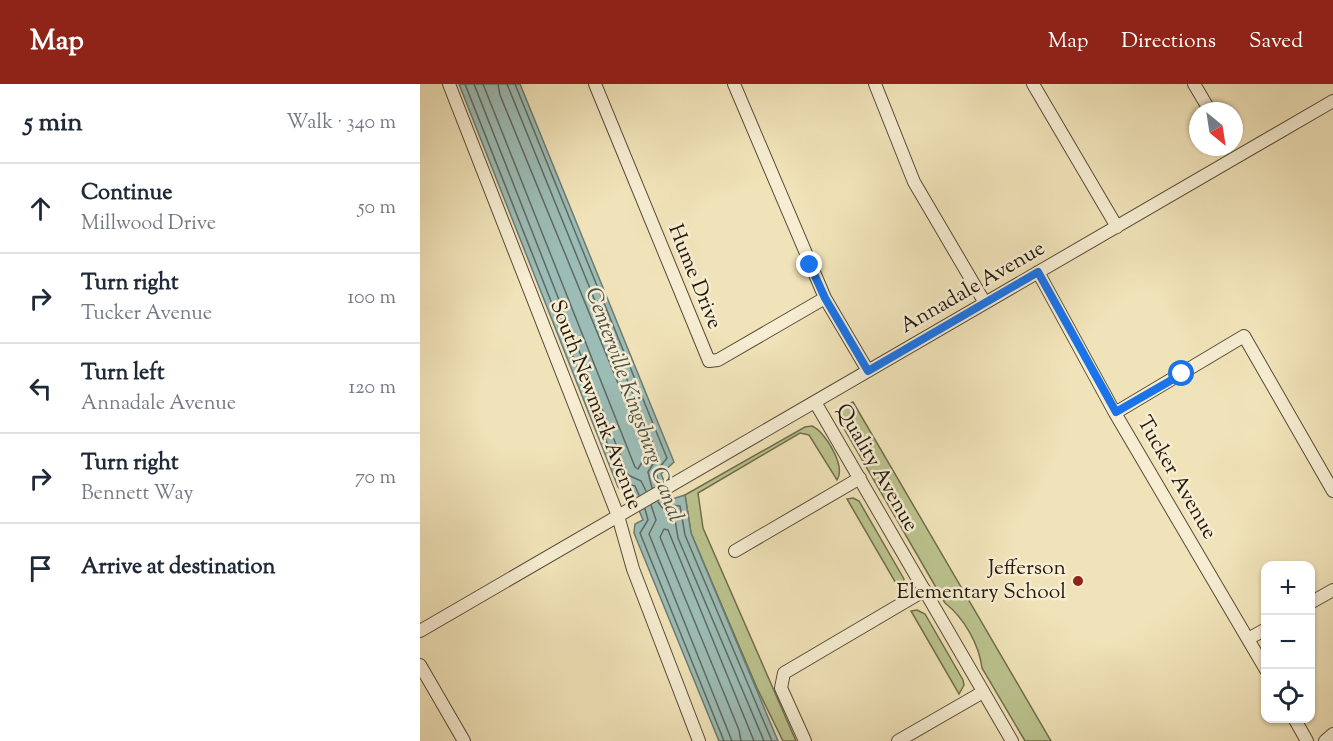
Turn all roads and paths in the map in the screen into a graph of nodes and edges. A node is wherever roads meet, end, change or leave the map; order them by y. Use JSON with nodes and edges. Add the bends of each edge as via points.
{"nodes":[{"id":1,"x":449,"y":84,"type":"edge"},
{"id":2,"x":595,"y":84,"type":"edge"},
{"id":3,"x":734,"y":84,"type":"edge"},
{"id":4,"x":875,"y":84,"type":"edge"},
{"id":5,"x":1033,"y":84,"type":"edge"},
{"id":6,"x":1194,"y":84,"type":"edge"},
{"id":7,"x":1333,"y":101,"type":"edge"},
{"id":8,"x":1205,"y":102,"type":"edge"},
{"id":9,"x":1243,"y":147,"type":"edge"},
{"id":10,"x":1228,"y":156,"type":"edge"},
{"id":11,"x":1117,"y":227,"type":"junction"},
{"id":12,"x":1038,"y":272,"type":"junction"},
{"id":13,"x":825,"y":298,"type":"junction"},
{"id":14,"x":985,"y":303,"type":"junction"},
{"id":15,"x":868,"y":371,"type":"junction"},
{"id":16,"x":815,"y":402,"type":"junction"},
{"id":17,"x":1116,"y":412,"type":"junction"},
{"id":18,"x":860,"y":478,"type":"junction"},
{"id":19,"x":1333,"y":491,"type":"edge"},
{"id":20,"x":618,"y":516,"type":"junction"},
{"id":21,"x":735,"y":551,"type":"dead end"},
{"id":22,"x":925,"y":590,"type":"junction"},
{"id":23,"x":1333,"y":590,"type":"edge"},
{"id":24,"x":1315,"y":601,"type":"edge"},
{"id":25,"x":420,"y":630,"type":"edge"},
{"id":26,"x":1261,"y":632,"type":"edge"},
{"id":27,"x":1248,"y":639,"type":"junction"},
{"id":28,"x":420,"y":665,"type":"edge"},
{"id":29,"x":1265,"y":669,"type":"edge"},
{"id":30,"x":983,"y":692,"type":"junction"},
{"id":31,"x":1297,"y":723,"type":"edge"},
{"id":32,"x":1333,"y":734,"type":"edge"},
{"id":33,"x":464,"y":741,"type":"edge"},
{"id":34,"x":699,"y":741,"type":"edge"},
{"id":35,"x":805,"y":741,"type":"edge"},
{"id":36,"x":898,"y":741,"type":"edge"},
{"id":37,"x":1012,"y":741,"type":"edge"},
{"id":38,"x":1306,"y":741,"type":"edge"},
{"id":39,"x":1324,"y":741,"type":"edge"}],
"edges":[{"from":1,"to":20,"type":"street","name":"South Newmark Avenue"},
{"from":2,"to":13,"type":"street","name":"Hume Drive","via":[[709,361],[718,360]]},
{"from":3,"to":13,"type":"street"},
{"from":4,"to":14,"type":"street","via":[[914,182]]},
{"from":5,"to":11,"type":"street"},
{"from":6,"to":8,"type":"street"},
{"from":7,"to":9,"type":"street","name":"Annadale Avenue"},
{"from":10,"to":11,"type":"street","name":"Annadale Avenue"},
{"from":11,"to":12,"type":"street","name":"Annadale Avenue"},
{"from":12,"to":14,"type":"street","name":"Annadale Avenue"},
{"from":12,"to":17,"type":"street","name":"Tucker Avenue"},
{"from":13,"to":15,"type":"street"},
{"from":14,"to":15,"type":"street","name":"Annadale Avenue"},
{"from":15,"to":16,"type":"street","name":"Annadale Avenue"},
{"from":16,"to":18,"type":"street","name":"Quality Avenue"},
{"from":16,"to":20,"type":"street","name":"Annadale Avenue"},
{"from":17,"to":19,"type":"street","via":[[1244,336]]},
{"from":17,"to":27,"type":"street","name":"Tucker Avenue"},
{"from":18,"to":21,"type":"street"},
{"from":18,"to":22,"type":"street","name":"Quality Avenue"},
{"from":20,"to":25,"type":"street","name":"Annadale Avenue"},
{"from":20,"to":34,"type":"street","name":"South Newmark Avenue","via":[[633,569]]},
{"from":22,"to":30,"type":"street","name":"Quality Avenue"},
{"from":22,"to":35,"type":"street","via":[[789,669],[781,678]]},
{"from":23,"to":24,"type":"street"},
{"from":26,"to":27,"type":"street"},
{"from":27,"to":29,"type":"street","name":"Tucker Avenue"},
{"from":28,"to":33,"type":"street"},
{"from":30,"to":36,"type":"street"},
{"from":30,"to":37,"type":"street","name":"Quality Avenue"},
{"from":31,"to":38,"type":"street"},
{"from":32,"to":39,"type":"street"}]}
